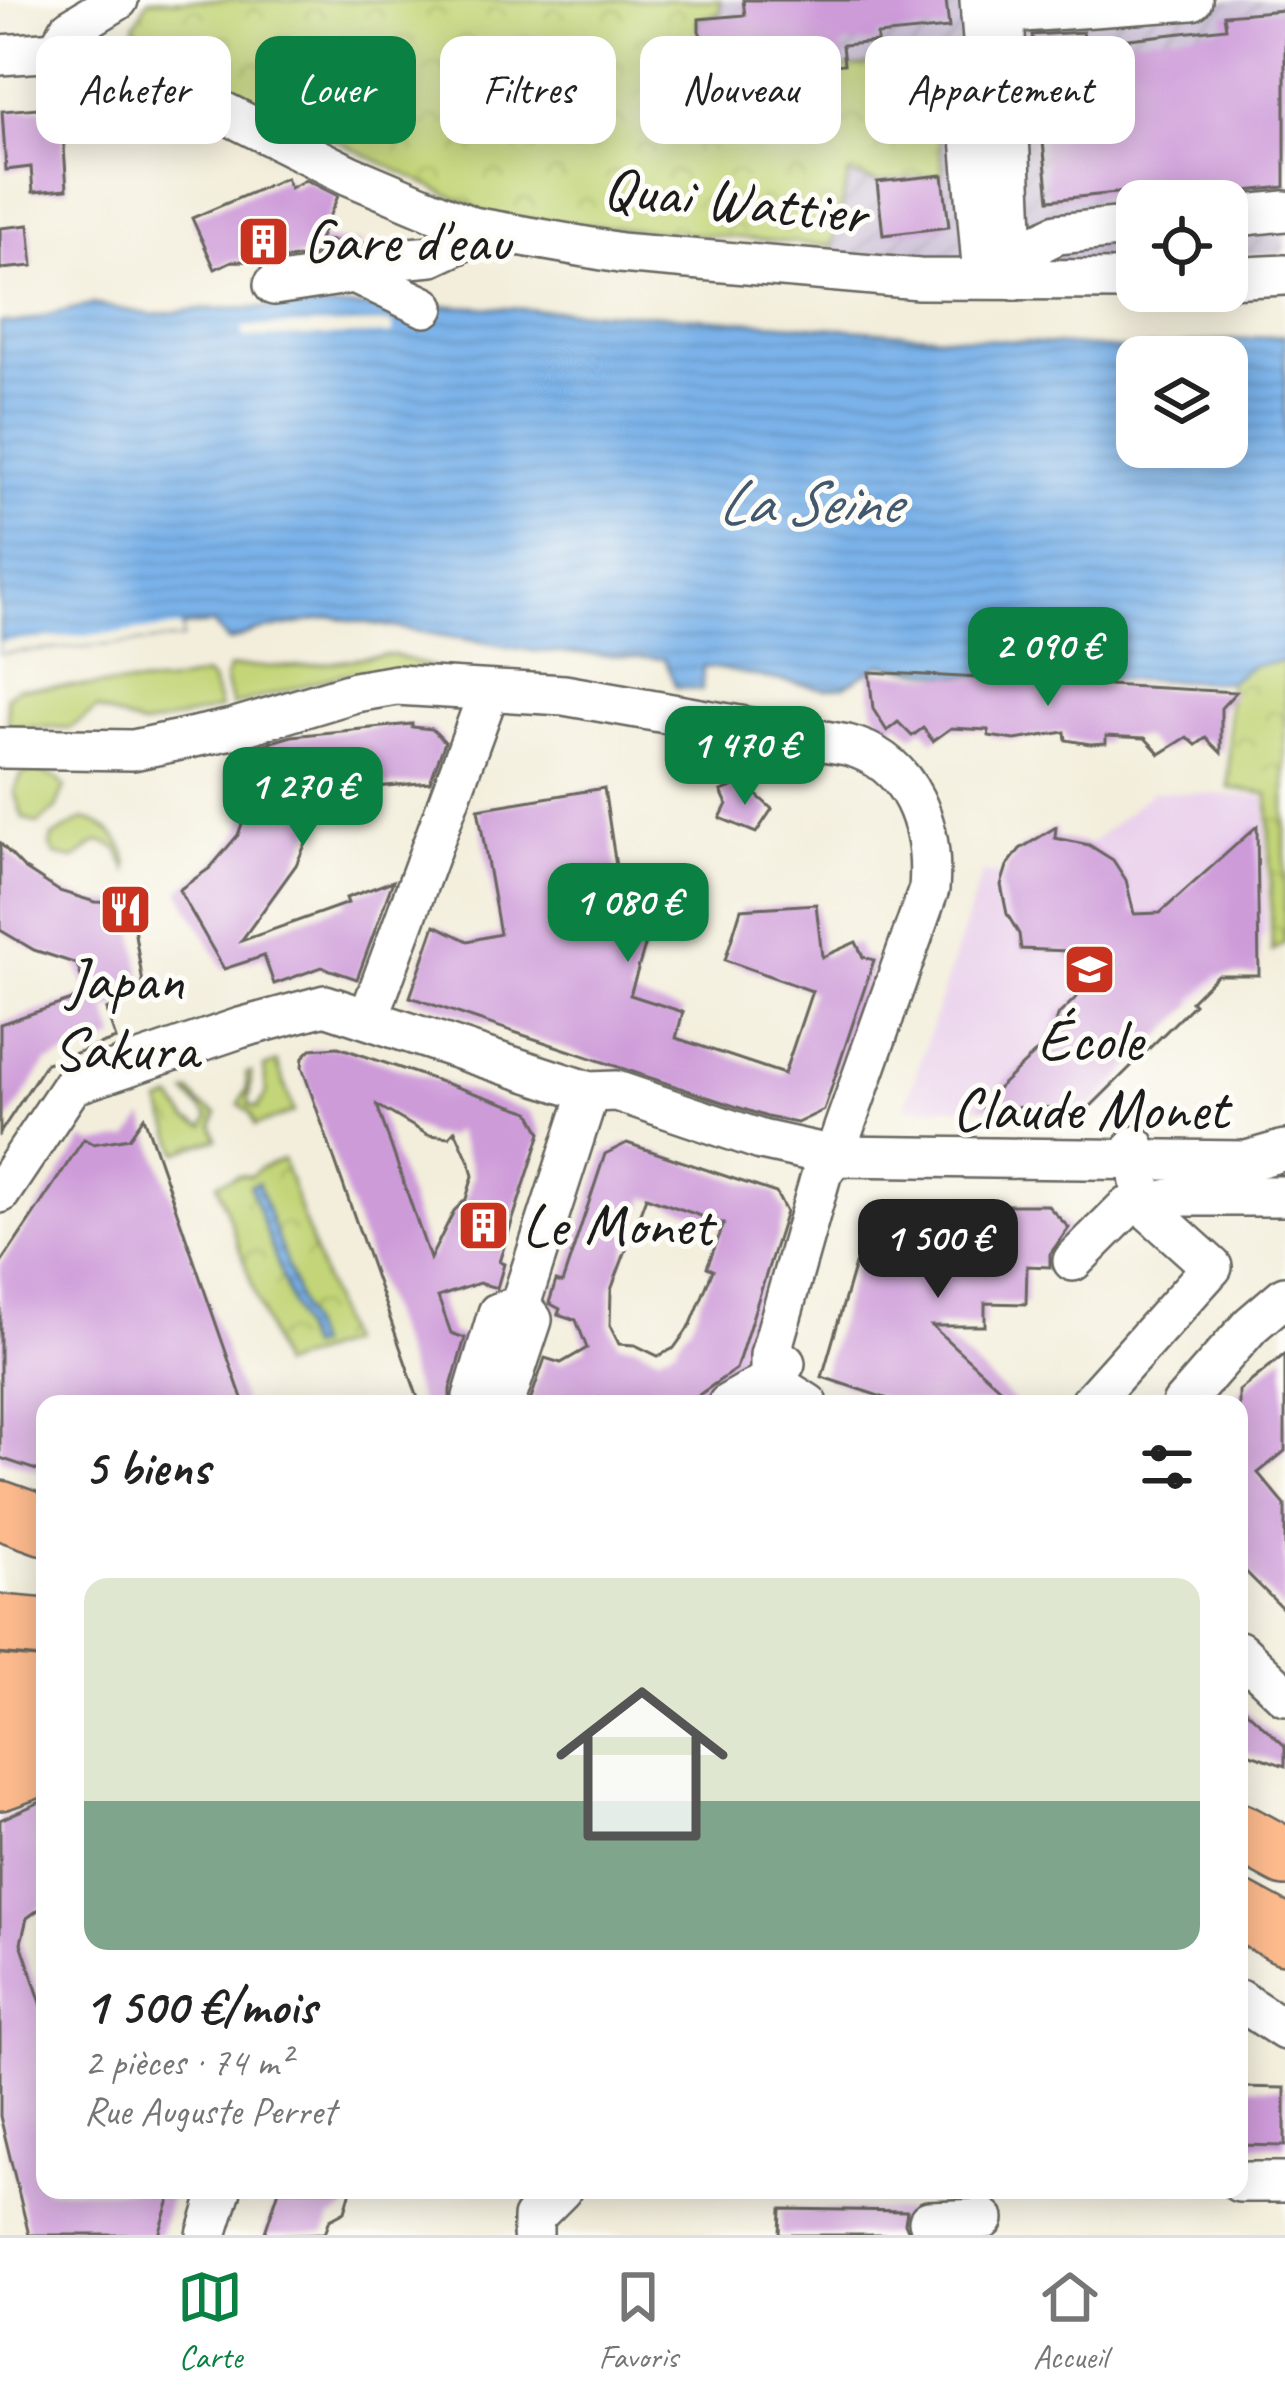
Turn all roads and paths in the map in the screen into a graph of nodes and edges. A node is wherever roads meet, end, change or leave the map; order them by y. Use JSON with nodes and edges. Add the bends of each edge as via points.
{"nodes":[{"id":1,"x":118,"y":0,"type":"edge"},
{"id":2,"x":1194,"y":0,"type":"edge"},
{"id":3,"x":988,"y":9,"type":"edge"},
{"id":4,"x":66,"y":36,"type":"edge"},
{"id":5,"x":36,"y":52,"type":"edge"},
{"id":6,"x":0,"y":55,"type":"edge"},
{"id":7,"x":231,"y":116,"type":"edge"},
{"id":8,"x":1285,"y":211,"type":"edge"},
{"id":9,"x":1248,"y":215,"type":"edge"},
{"id":10,"x":472,"y":227,"type":"junction"},
{"id":11,"x":1116,"y":228,"type":"edge"},
{"id":12,"x":354,"y":273,"type":"junction"},
{"id":13,"x":1285,"y":275,"type":"edge"},
{"id":14,"x":1248,"y":277,"type":"edge"},
{"id":15,"x":999,"y":279,"type":"junction"},
{"id":16,"x":1116,"y":280,"type":"edge"},
{"id":17,"x":274,"y":285,"type":"dead end"},
{"id":18,"x":425,"y":307,"type":"dead end"},
{"id":19,"x":489,"y":691,"type":"junction"},
{"id":20,"x":0,"y":748,"type":"edge"},
{"id":21,"x":369,"y":1017,"type":"junction"},
{"id":22,"x":590,"y":1092,"type":"junction"},
{"id":23,"x":1285,"y":1149,"type":"edge"},
{"id":24,"x":833,"y":1156,"type":"junction"},
{"id":25,"x":1139,"y":1175,"type":"junction"},
{"id":26,"x":0,"y":1193,"type":"edge"},
{"id":27,"x":1285,"y":1196,"type":"edge"},
{"id":28,"x":1073,"y":1261,"type":"dead end"},
{"id":29,"x":1285,"y":1296,"type":"edge"},
{"id":30,"x":770,"y":1380,"type":"junction"},
{"id":31,"x":490,"y":1395,"type":"edge"},
{"id":32,"x":744,"y":1395,"type":"edge"},
{"id":33,"x":794,"y":1395,"type":"edge"},
{"id":34,"x":1098,"y":1395,"type":"edge"},
{"id":35,"x":1190,"y":1395,"type":"edge"},
{"id":36,"x":0,"y":1510,"type":"edge"},
{"id":37,"x":36,"y":1523,"type":"edge"},
{"id":38,"x":0,"y":1547,"type":"edge"},
{"id":39,"x":36,"y":1553,"type":"edge"},
{"id":40,"x":0,"y":1624,"type":"edge"},
{"id":41,"x":36,"y":1627,"type":"edge"},
{"id":42,"x":1248,"y":1660,"type":"edge"},
{"id":43,"x":0,"y":1685,"type":"edge"},
{"id":44,"x":36,"y":1688,"type":"edge"},
{"id":45,"x":1285,"y":1695,"type":"edge"},
{"id":46,"x":0,"y":1729,"type":"edge"},
{"id":47,"x":36,"y":1731,"type":"edge"},
{"id":48,"x":36,"y":1768,"type":"edge"},
{"id":49,"x":0,"y":1781,"type":"edge"},
{"id":50,"x":1248,"y":1837,"type":"edge"},
{"id":51,"x":1285,"y":1858,"type":"edge"},
{"id":52,"x":1248,"y":1915,"type":"edge"},
{"id":53,"x":1285,"y":1935,"type":"edge"},
{"id":54,"x":1248,"y":2006,"type":"edge"},
{"id":55,"x":1285,"y":2030,"type":"edge"},
{"id":56,"x":1248,"y":2182,"type":"edge"},
{"id":57,"x":1285,"y":2182,"type":"edge"},
{"id":58,"x":218,"y":2199,"type":"edge"},
{"id":59,"x":552,"y":2199,"type":"edge"},
{"id":60,"x":984,"y":2215,"type":"edge"},
{"id":61,"x":929,"y":2221,"type":"dead end"},
{"id":62,"x":207,"y":2235,"type":"edge"},
{"id":63,"x":533,"y":2235,"type":"edge"}],
"edges":[{"from":1,"to":4,"type":"street"},
{"from":2,"to":3,"type":"street"},
{"from":3,"to":15,"type":"street"},
{"from":5,"to":6,"type":"street","name":"Quai Wattier"},
{"from":7,"to":10,"type":"street","name":"Quai Wattier"},
{"from":8,"to":9,"type":"street"},
{"from":10,"to":12,"type":"street","via":[[444,252]]},
{"from":10,"to":15,"type":"street","name":"Quai Wattier","via":[[620,253]]},
{"from":11,"to":15,"type":"street","via":[[1057,234]]},
{"from":12,"to":17,"type":"street"},
{"from":12,"to":18,"type":"street"},
{"from":13,"to":14,"type":"street"},
{"from":15,"to":16,"type":"street","name":"Quai Wattier"},
{"from":19,"to":20,"type":"street","via":[[379,686],[133,750]]},
{"from":19,"to":21,"type":"street"},
{"from":19,"to":24,"type":"street","via":[[564,695],[847,745],[902,776],[927,835],[928,889]]},
{"from":21,"to":22,"type":"street"},
{"from":21,"to":26,"type":"street","via":[[325,1005],[72,1085]]},
{"from":22,"to":24,"type":"street","via":[[612,1111],[793,1171]]},
{"from":22,"to":31,"type":"street","via":[[520,1305],[498,1313]]},
{"from":23,"to":25,"type":"street"},
{"from":24,"to":25,"type":"street","via":[[870,1143]]},
{"from":24,"to":30,"type":"street","via":[[837,1181],[789,1359]]},
{"from":25,"to":27,"type":"street","via":[[1184,1196]]},
{"from":25,"to":28,"type":"street","via":[[1126,1208]]},
{"from":25,"to":34,"type":"street","via":[[1212,1268]]},
{"from":29,"to":35,"type":"street"},
{"from":30,"to":32,"type":"street"},
{"from":30,"to":33,"type":"street"},
{"from":36,"to":37,"type":"highway"},
{"from":38,"to":39,"type":"highway"},
{"from":40,"to":41,"type":"highway"},
{"from":42,"to":45,"type":"street"},
{"from":43,"to":44,"type":"highway"},
{"from":46,"to":47,"type":"highway"},
{"from":48,"to":49,"type":"highway"},
{"from":50,"to":51,"type":"highway"},
{"from":52,"to":53,"type":"highway"},
{"from":54,"to":55,"type":"street"},
{"from":56,"to":57,"type":"street"},
{"from":58,"to":62,"type":"street"},
{"from":59,"to":63,"type":"street","via":[[532,2218]]},
{"from":60,"to":61,"type":"street"}]}
